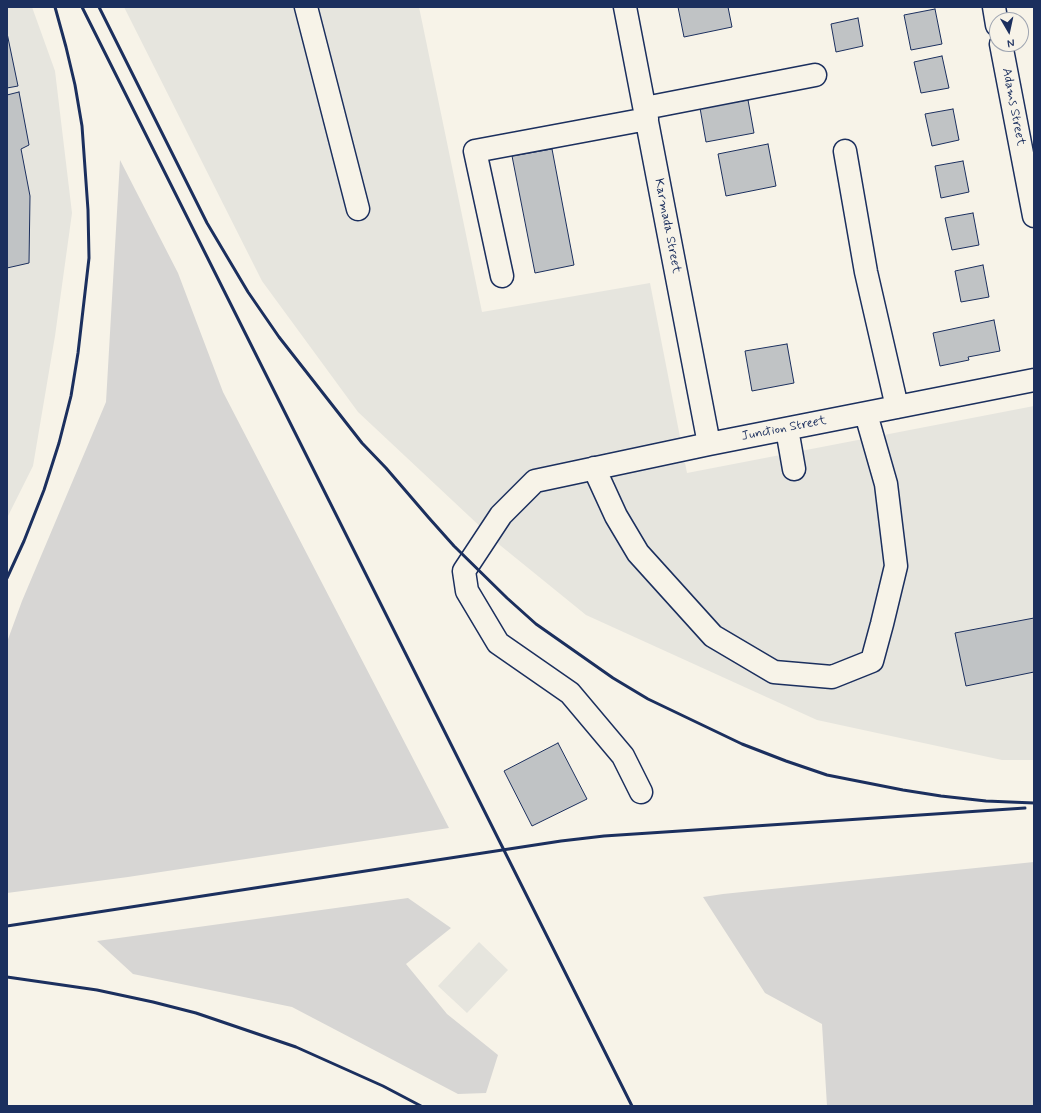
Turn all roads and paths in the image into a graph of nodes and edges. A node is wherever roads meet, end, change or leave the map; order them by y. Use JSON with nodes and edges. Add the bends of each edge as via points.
{"nodes":[{"id":1,"x":306,"y":7,"type":"edge"},
{"id":2,"x":625,"y":7,"type":"edge"},
{"id":3,"x":1003,"y":52,"type":"edge"},
{"id":4,"x":815,"y":75,"type":"dead end"},
{"id":5,"x":646,"y":114,"type":"junction"},
{"id":6,"x":845,"y":151,"type":"dead end"},
{"id":7,"x":358,"y":209,"type":"dead end"},
{"id":8,"x":1034,"y":216,"type":"edge"},
{"id":9,"x":502,"y":276,"type":"dead end"},
{"id":10,"x":1034,"y":380,"type":"edge"},
{"id":11,"x":897,"y":407,"type":"junction"},
{"id":12,"x":866,"y":414,"type":"junction"},
{"id":13,"x":787,"y":429,"type":"junction"},
{"id":14,"x":709,"y":444,"type":"junction"},
{"id":15,"x":594,"y":468,"type":"junction"},
{"id":16,"x":794,"y":469,"type":"dead end"},
{"id":17,"x":641,"y":792,"type":"dead end"}],
"edges":[{"from":1,"to":7,"type":"street"},
{"from":2,"to":5,"type":"street","name":"Karmada Street"},
{"from":3,"to":8,"type":"street","name":"Adams Street"},
{"from":4,"to":5,"type":"street"},
{"from":5,"to":9,"type":"street","via":[[475,151]]},
{"from":5,"to":14,"type":"street","name":"Karmada Street"},
{"from":6,"to":11,"type":"street","via":[[866,272]]},
{"from":10,"to":11,"type":"street","name":"Junction Street"},
{"from":11,"to":12,"type":"street","name":"Junction Street"},
{"from":12,"to":13,"type":"street","name":"Junction Street"},
{"from":12,"to":15,"type":"street","via":[[886,484],[896,566],[872,661],[832,677],[774,672],[713,636],[638,553],[616,516]]},
{"from":13,"to":14,"type":"street","name":"Junction Street"},
{"from":13,"to":16,"type":"street"},
{"from":14,"to":15,"type":"street","name":"Junction Street"},
{"from":15,"to":17,"type":"street","name":"Junction Street","via":[[535,481],[501,515],[464,571],[467,591],[498,644],[570,693],[623,756]]}]}
